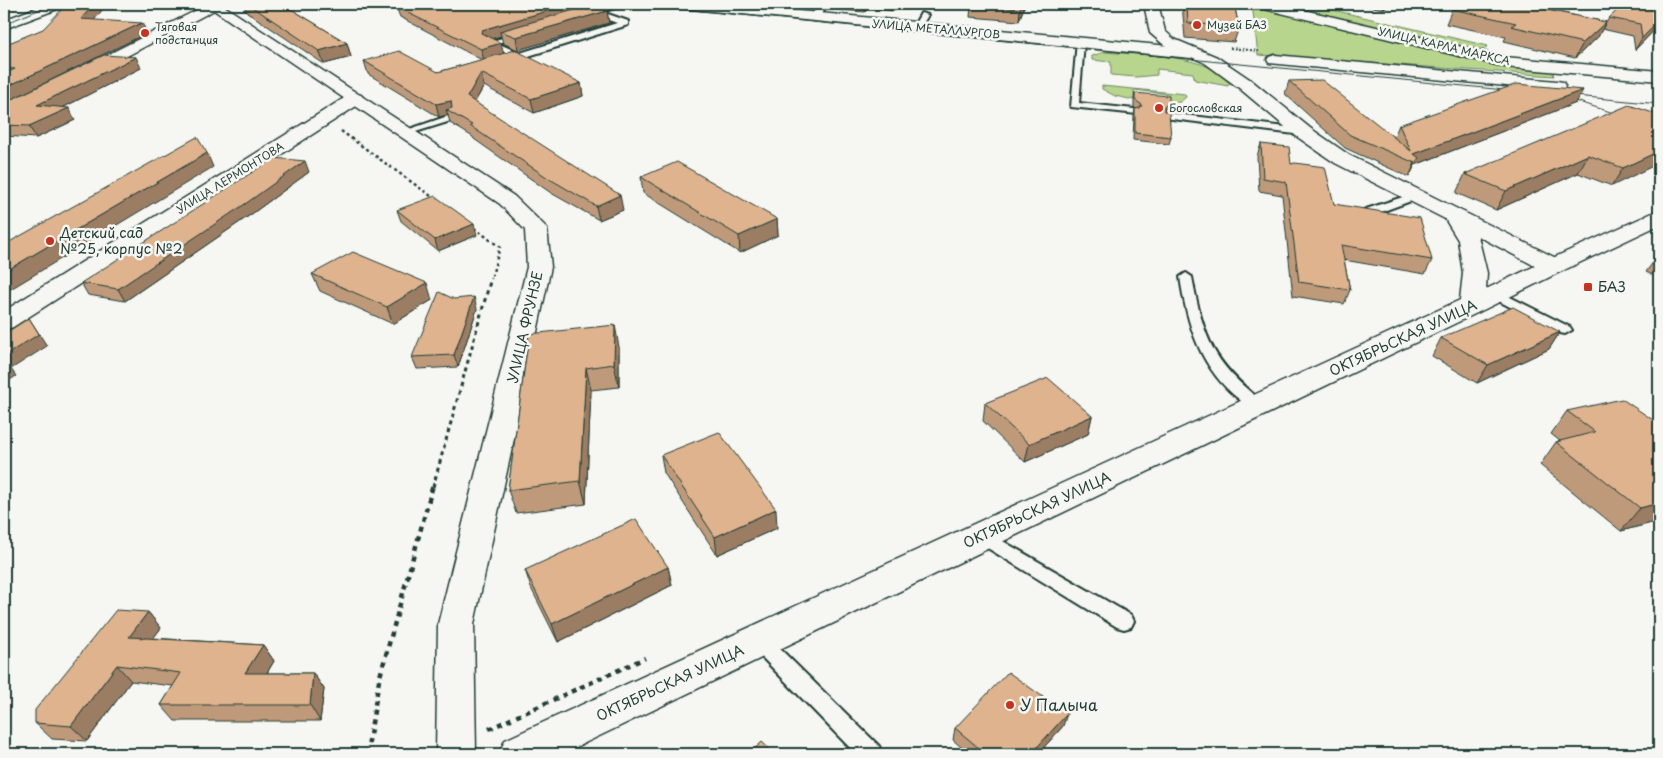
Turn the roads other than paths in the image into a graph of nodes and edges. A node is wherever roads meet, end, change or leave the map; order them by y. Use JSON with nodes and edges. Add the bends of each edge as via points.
{"nodes":[{"id":1,"x":38,"y":4,"type":"edge"},
{"id":2,"x":58,"y":4,"type":"edge"},
{"id":3,"x":622,"y":4,"type":"edge"},
{"id":4,"x":682,"y":4,"type":"edge"},
{"id":5,"x":826,"y":4,"type":"edge"},
{"id":6,"x":1151,"y":4,"type":"edge"},
{"id":7,"x":1261,"y":4,"type":"edge"},
{"id":8,"x":214,"y":5,"type":"edge"},
{"id":9,"x":727,"y":6,"type":"edge"},
{"id":10,"x":771,"y":8,"type":"edge"},
{"id":11,"x":594,"y":12,"type":"junction"},
{"id":12,"x":4,"y":17,"type":"edge"},
{"id":13,"x":813,"y":17,"type":"junction"},
{"id":14,"x":574,"y":18,"type":"edge"},
{"id":15,"x":4,"y":25,"type":"edge"},
{"id":16,"x":527,"y":32,"type":"edge"},
{"id":17,"x":1080,"y":42,"type":"junction"},
{"id":18,"x":1190,"y":53,"type":"junction"},
{"id":19,"x":519,"y":56,"type":"junction"},
{"id":20,"x":1275,"y":60,"type":"dead end"},
{"id":21,"x":535,"y":64,"type":"edge"},
{"id":22,"x":1619,"y":72,"type":"junction"},
{"id":23,"x":1659,"y":76,"type":"edge"},
{"id":24,"x":66,"y":81,"type":"edge"},
{"id":25,"x":1600,"y":86,"type":"dead end"},
{"id":26,"x":1576,"y":87,"type":"edge"},
{"id":27,"x":355,"y":99,"type":"junction"},
{"id":28,"x":1134,"y":112,"type":"edge"},
{"id":29,"x":1168,"y":116,"type":"edge"},
{"id":30,"x":451,"y":118,"type":"edge"},
{"id":31,"x":406,"y":132,"type":"junction"},
{"id":32,"x":1302,"y":132,"type":"junction"},
{"id":33,"x":1414,"y":196,"type":"junction"},
{"id":34,"x":1453,"y":215,"type":"junction"},
{"id":35,"x":1356,"y":216,"type":"edge"},
{"id":36,"x":1659,"y":217,"type":"edge"},
{"id":37,"x":1554,"y":266,"type":"junction"},
{"id":38,"x":1186,"y":277,"type":"dead end"},
{"id":39,"x":1484,"y":300,"type":"junction"},
{"id":40,"x":4,"y":322,"type":"edge"},
{"id":41,"x":1565,"y":330,"type":"dead end"},
{"id":42,"x":1258,"y":406,"type":"junction"},
{"id":43,"x":982,"y":536,"type":"junction"},
{"id":44,"x":1124,"y":621,"type":"dead end"},
{"id":45,"x":759,"y":641,"type":"junction"},
{"id":46,"x":456,"y":754,"type":"edge"},
{"id":47,"x":519,"y":754,"type":"edge"},
{"id":48,"x":871,"y":754,"type":"edge"}],
"edges":[{"from":1,"to":12,"type":"street"},
{"from":2,"to":15,"type":"street"},
{"from":3,"to":11,"type":"lane"},
{"from":4,"to":9,"type":"street","name":"УЛИЦА МЕТАЛЛУРГОВ"},
{"from":5,"to":13,"type":"lane"},
{"from":6,"to":18,"type":"street","via":[[1158,33]]},
{"from":7,"to":22,"type":"street","name":"УЛИЦА КАРЛА МАРКСА","via":[[1505,62]]},
{"from":8,"to":24,"type":"street"},
{"from":8,"to":27,"type":"street","name":"УЛИЦА ФРУНЗЕ"},
{"from":9,"to":10,"type":"street","name":"УЛИЦА МЕТАЛЛУРГОВ"},
{"from":10,"to":13,"type":"street","name":"УЛИЦА МЕТАЛЛУРГОВ"},
{"from":11,"to":14,"type":"lane"},
{"from":11,"to":19,"type":"lane","via":[[626,23]]},
{"from":13,"to":17,"type":"street","name":"УЛИЦА МЕТАЛЛУРГОВ","via":[[920,21]]},
{"from":16,"to":19,"type":"lane","via":[[489,43]]},
{"from":17,"to":18,"type":"street","name":"УЛИЦА МЕТАЛЛУРГОВ"},
{"from":17,"to":28,"type":"lane","via":[[1074,105]]},
{"from":18,"to":32,"type":"street","via":[[1210,60],[1245,84]]},
{"from":19,"to":21,"type":"lane"},
{"from":20,"to":26,"type":"street"},
{"from":22,"to":23,"type":"street","name":"УЛИЦА КАРЛА МАРКСА"},
{"from":22,"to":25,"type":"street"},
{"from":27,"to":31,"type":"street","name":"УЛИЦА ФРУНЗЕ"},
{"from":27,"to":40,"type":"street","name":"УЛИЦА ЛЕРМОНТОВА"},
{"from":29,"to":32,"type":"lane"},
{"from":30,"to":31,"type":"lane"},
{"from":31,"to":46,"type":"street","name":"УЛИЦА ФРУНЗЕ","via":[[507,200],[536,228],[539,267],[456,624]]},
{"from":32,"to":33,"type":"street","via":[[1342,159]]},
{"from":33,"to":34,"type":"street"},
{"from":33,"to":35,"type":"lane"},
{"from":34,"to":37,"type":"street"},
{"from":34,"to":39,"type":"street","via":[[1469,240]]},
{"from":36,"to":37,"type":"street","name":"ОКТЯБРЬСКАЯ УЛИЦА"},
{"from":37,"to":39,"type":"street","name":"ОКТЯБРЬСКАЯ УЛИЦА"},
{"from":38,"to":42,"type":"lane","via":[[1193,317],[1207,351],[1225,378]]},
{"from":39,"to":41,"type":"lane"},
{"from":39,"to":42,"type":"street","name":"ОКТЯБРЬСКАЯ УЛИЦА"},
{"from":42,"to":43,"type":"street","name":"ОКТЯБРЬСКАЯ УЛИЦА"},
{"from":43,"to":44,"type":"lane"},
{"from":43,"to":45,"type":"street","name":"ОКТЯБРЬСКАЯ УЛИЦА"},
{"from":45,"to":47,"type":"street","name":"ОКТЯБРЬСКАЯ УЛИЦА"},
{"from":45,"to":48,"type":"lane"}]}
